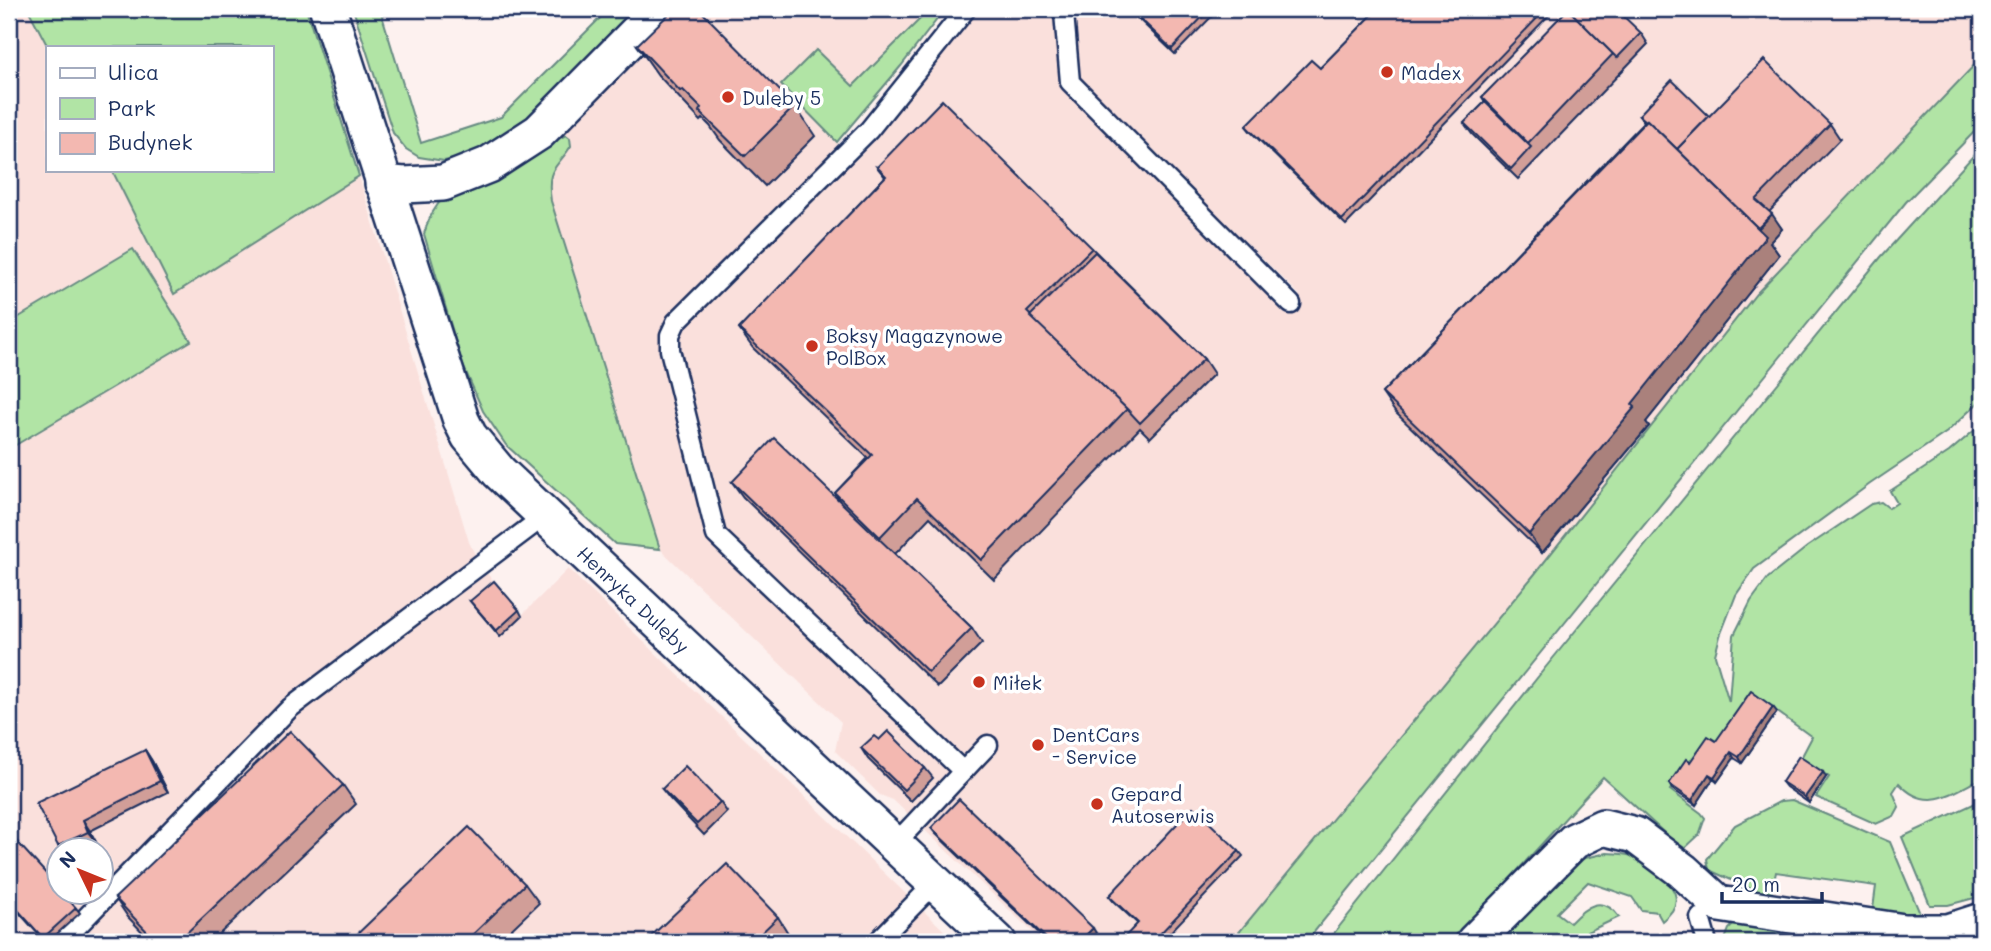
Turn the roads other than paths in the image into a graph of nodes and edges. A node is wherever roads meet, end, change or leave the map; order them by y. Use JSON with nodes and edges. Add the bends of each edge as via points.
{"nodes":[{"id":1,"x":328,"y":9,"type":"edge"},
{"id":2,"x":660,"y":9,"type":"edge"},
{"id":3,"x":966,"y":9,"type":"edge"},
{"id":4,"x":1060,"y":9,"type":"edge"},
{"id":5,"x":383,"y":183,"type":"junction"},
{"id":6,"x":1291,"y":304,"type":"dead end"},
{"id":7,"x":546,"y":515,"type":"junction"},
{"id":8,"x":988,"y":745,"type":"dead end"},
{"id":9,"x":963,"y":771,"type":"junction"},
{"id":10,"x":894,"y":845,"type":"junction"},
{"id":11,"x":934,"y":883,"type":"junction"},
{"id":12,"x":1700,"y":918,"type":"dead end"},
{"id":13,"x":1982,"y":922,"type":"edge"},
{"id":14,"x":63,"y":941,"type":"edge"},
{"id":15,"x":877,"y":942,"type":"edge"},
{"id":16,"x":998,"y":942,"type":"edge"},
{"id":17,"x":1474,"y":942,"type":"edge"},
{"id":18,"x":1707,"y":942,"type":"edge"}],
"edges":[{"from":1,"to":5,"type":"street","name":"Henryka Dulęby"},
{"from":2,"to":5,"type":"street","via":[[540,132],[488,166],[443,183]]},
{"from":3,"to":9,"type":"lane","via":[[869,130],[676,321],[670,335],[716,535]]},
{"from":4,"to":6,"type":"lane","via":[[1070,82]]},
{"from":5,"to":7,"type":"street","name":"Henryka Dulęby","via":[[461,420],[499,472]]},
{"from":7,"to":10,"type":"street","name":"Henryka Dulęby"},
{"from":7,"to":14,"type":"lane","via":[[290,708]]},
{"from":8,"to":9,"type":"lane"},
{"from":9,"to":10,"type":"lane"},
{"from":10,"to":11,"type":"street","name":"Henryka Dulęby"},
{"from":11,"to":15,"type":"lane"},
{"from":11,"to":16,"type":"street","name":"Henryka Dulęby"},
{"from":12,"to":18,"type":"lane"},
{"from":13,"to":17,"type":"street","via":[[1948,932],[1905,932],[1719,904],[1635,835],[1603,827],[1574,841]]}]}
